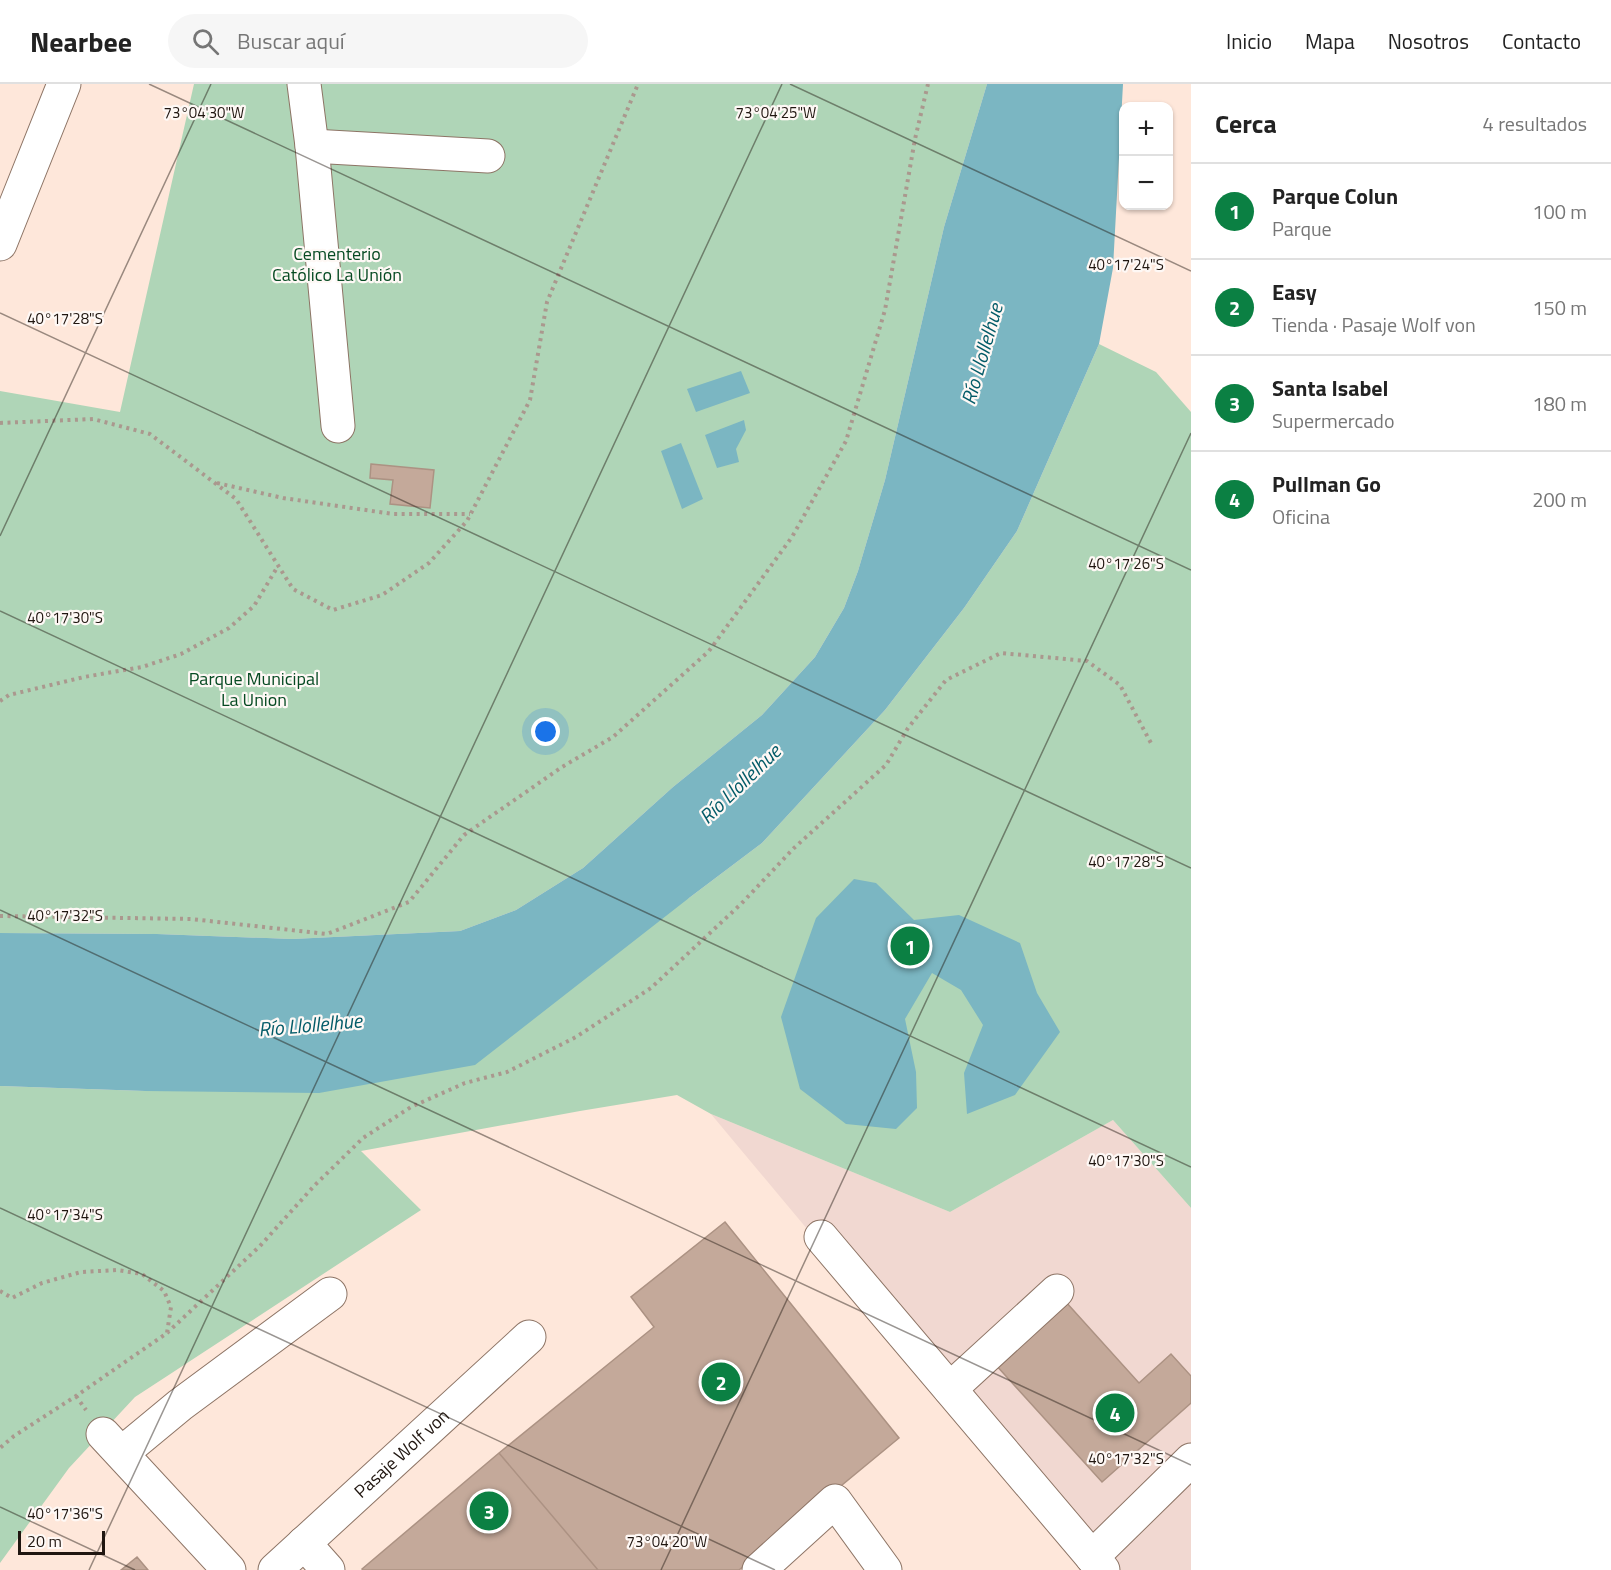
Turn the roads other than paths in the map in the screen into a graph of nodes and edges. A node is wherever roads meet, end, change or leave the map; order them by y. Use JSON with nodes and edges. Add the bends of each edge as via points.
{"nodes":[{"id":1,"x":64,"y":84,"type":"edge"},
{"id":2,"x":304,"y":84,"type":"edge"},
{"id":3,"x":312,"y":146,"type":"junction"},
{"id":4,"x":488,"y":156,"type":"dead end"},
{"id":5,"x":0,"y":244,"type":"edge"},
{"id":6,"x":338,"y":426,"type":"dead end"},
{"id":7,"x":821,"y":1237,"type":"dead end"},
{"id":8,"x":1057,"y":1290,"type":"dead end"},
{"id":9,"x":330,"y":1294,"type":"dead end"},
{"id":10,"x":529,"y":1337,"type":"dead end"},
{"id":11,"x":950,"y":1389,"type":"junction"},
{"id":12,"x":1191,"y":1460,"type":"edge"},
{"id":13,"x":304,"y":1543,"type":"junction"},
{"id":14,"x":1097,"y":1563,"type":"edge"},
{"id":15,"x":229,"y":1570,"type":"edge"},
{"id":16,"x":275,"y":1570,"type":"edge"},
{"id":17,"x":328,"y":1570,"type":"edge"},
{"id":18,"x":759,"y":1570,"type":"edge"},
{"id":19,"x":885,"y":1570,"type":"edge"}],
"edges":[{"from":1,"to":5,"type":"street"},
{"from":2,"to":3,"type":"street"},
{"from":3,"to":4,"type":"street"},
{"from":3,"to":6,"type":"street"},
{"from":7,"to":11,"type":"street"},
{"from":8,"to":11,"type":"street"},
{"from":9,"to":15,"type":"street","via":[[180,1406],[113,1443]]},
{"from":10,"to":13,"type":"street","name":"Pasaje Wolf von"},
{"from":11,"to":14,"type":"street"},
{"from":12,"to":14,"type":"street"},
{"from":13,"to":16,"type":"street","name":"Pasaje Wolf von"},
{"from":13,"to":17,"type":"street"},
{"from":18,"to":19,"type":"street","via":[[835,1501]]}]}
